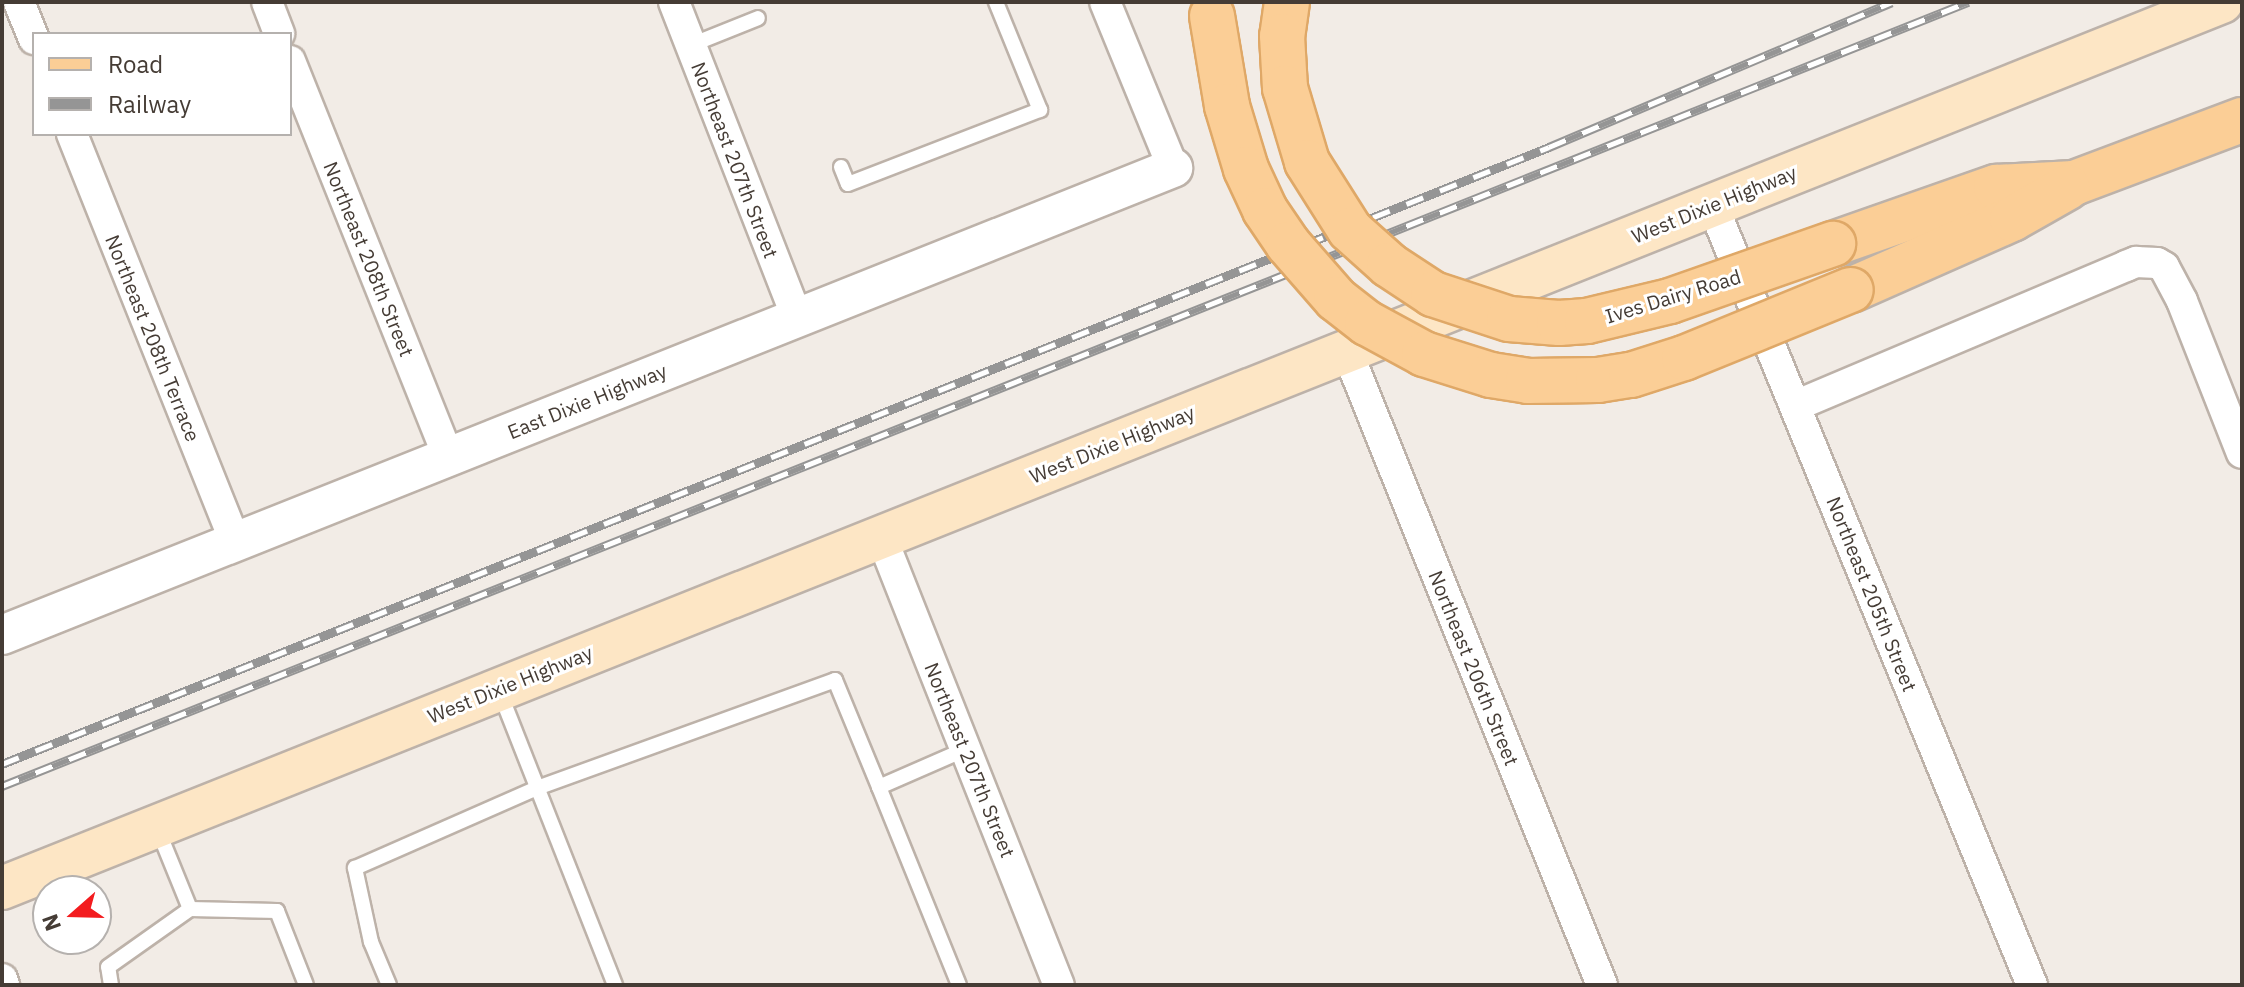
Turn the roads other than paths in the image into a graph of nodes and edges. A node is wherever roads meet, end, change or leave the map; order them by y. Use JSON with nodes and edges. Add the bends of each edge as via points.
{"nodes":[{"id":1,"x":19,"y":2,"type":"edge"},
{"id":2,"x":267,"y":2,"type":"edge"},
{"id":3,"x":674,"y":2,"type":"edge"},
{"id":4,"x":996,"y":2,"type":"edge"},
{"id":5,"x":1105,"y":2,"type":"edge"},
{"id":6,"x":1287,"y":2,"type":"edge"},
{"id":7,"x":2222,"y":2,"type":"edge"},
{"id":8,"x":1211,"y":9,"type":"edge"},
{"id":9,"x":758,"y":18,"type":"dead end"},
{"id":10,"x":278,"y":32,"type":"edge"},
{"id":11,"x":32,"y":34,"type":"edge"},
{"id":12,"x":691,"y":45,"type":"junction"},
{"id":13,"x":292,"y":66,"type":"edge"},
{"id":14,"x":2242,"y":120,"type":"edge"},
{"id":15,"x":73,"y":136,"type":"edge"},
{"id":16,"x":841,"y":167,"type":"dead end"},
{"id":17,"x":1173,"y":168,"type":"joint"},
{"id":18,"x":2074,"y":183,"type":"junction"},
{"id":19,"x":1712,"y":204,"type":"junction"},
{"id":20,"x":797,"y":318,"type":"junction"},
{"id":21,"x":1347,"y":351,"type":"junction"},
{"id":22,"x":1795,"y":406,"type":"junction"},
{"id":23,"x":2242,"y":453,"type":"edge"},
{"id":24,"x":448,"y":457,"type":"junction"},
{"id":25,"x":881,"y":536,"type":"junction"},
{"id":26,"x":235,"y":541,"type":"junction"},
{"id":27,"x":2,"y":635,"type":"edge"},
{"id":28,"x":498,"y":689,"type":"junction"},
{"id":29,"x":966,"y":749,"type":"junction"},
{"id":30,"x":879,"y":787,"type":"junction"},
{"id":31,"x":537,"y":788,"type":"junction"},
{"id":32,"x":156,"y":826,"type":"junction"},
{"id":33,"x":2,"y":888,"type":"edge"},
{"id":34,"x":190,"y":909,"type":"junction"},
{"id":35,"x":2,"y":979,"type":"edge"},
{"id":36,"x":4,"y":985,"type":"edge"},
{"id":37,"x":111,"y":985,"type":"edge"},
{"id":38,"x":306,"y":985,"type":"edge"},
{"id":39,"x":389,"y":985,"type":"edge"},
{"id":40,"x":615,"y":985,"type":"edge"},
{"id":41,"x":959,"y":985,"type":"edge"},
{"id":42,"x":1059,"y":985,"type":"edge"},
{"id":43,"x":1602,"y":985,"type":"edge"},
{"id":44,"x":2032,"y":985,"type":"edge"}],
"edges":[{"from":1,"to":11,"type":"street"},
{"from":2,"to":10,"type":"street"},
{"from":3,"to":12,"type":"street","name":"Northeast 207th Street"},
{"from":4,"to":16,"type":"lane","via":[[1040,110],[848,184]]},
{"from":5,"to":17,"type":"street"},
{"from":6,"to":18,"type":"main road","name":"Ives Dairy Road","bridge":true,"via":[[1282,36],[1285,88],[1307,162],[1350,230],[1433,294],[1509,319],[1587,321],[1670,301],[1996,187]]},
{"from":7,"to":19,"type":"main road","name":"West Dixie Highway"},
{"from":8,"to":18,"type":"main road","bridge":true,"via":[[1227,106],[1246,169],[1288,244],[1336,299],[1367,323],[1424,354],[1491,375],[1528,381],[1598,380],[1684,358],[2012,219]]},
{"from":9,"to":12,"type":"lane"},
{"from":12,"to":20,"type":"street","name":"Northeast 207th Street"},
{"from":13,"to":24,"type":"street","name":"Northeast 208th Street"},
{"from":14,"to":18,"type":"main road","name":"Ives Dairy Road"},
{"from":15,"to":26,"type":"street","name":"Northeast 208th Terrace"},
{"from":17,"to":20,"type":"street","name":"East Dixie Highway"},
{"from":19,"to":21,"type":"main road","name":"West Dixie Highway"},
{"from":19,"to":22,"type":"street","name":"Northeast 205th Street"},
{"from":20,"to":24,"type":"street","name":"East Dixie Highway"},
{"from":21,"to":25,"type":"main road","name":"West Dixie Highway"},
{"from":21,"to":43,"type":"street","name":"Northeast 206th Street"},
{"from":22,"to":23,"type":"street","via":[[2136,262],[2157,263],[2182,301]]},
{"from":22,"to":44,"type":"street","name":"Northeast 205th Street"},
{"from":24,"to":26,"type":"street","name":"East Dixie Highway"},
{"from":25,"to":28,"type":"main road","name":"West Dixie Highway"},
{"from":25,"to":29,"type":"street","name":"Northeast 207th Street"},
{"from":26,"to":27,"type":"street","name":"East Dixie Highway"},
{"from":28,"to":31,"type":"lane"},
{"from":28,"to":32,"type":"main road","name":"West Dixie Highway"},
{"from":29,"to":30,"type":"lane"},
{"from":29,"to":42,"type":"street","name":"Northeast 207th Street"},
{"from":30,"to":31,"type":"lane","via":[[835,680]]},
{"from":30,"to":41,"type":"lane"},
{"from":31,"to":39,"type":"lane","via":[[355,868],[371,942]]},
{"from":31,"to":40,"type":"lane"},
{"from":32,"to":33,"type":"main road","name":"West Dixie Highway"},
{"from":32,"to":34,"type":"lane"},
{"from":34,"to":37,"type":"lane","via":[[108,967]]},
{"from":34,"to":38,"type":"lane","via":[[277,911]]},
{"from":35,"to":36,"type":"street"}]}
